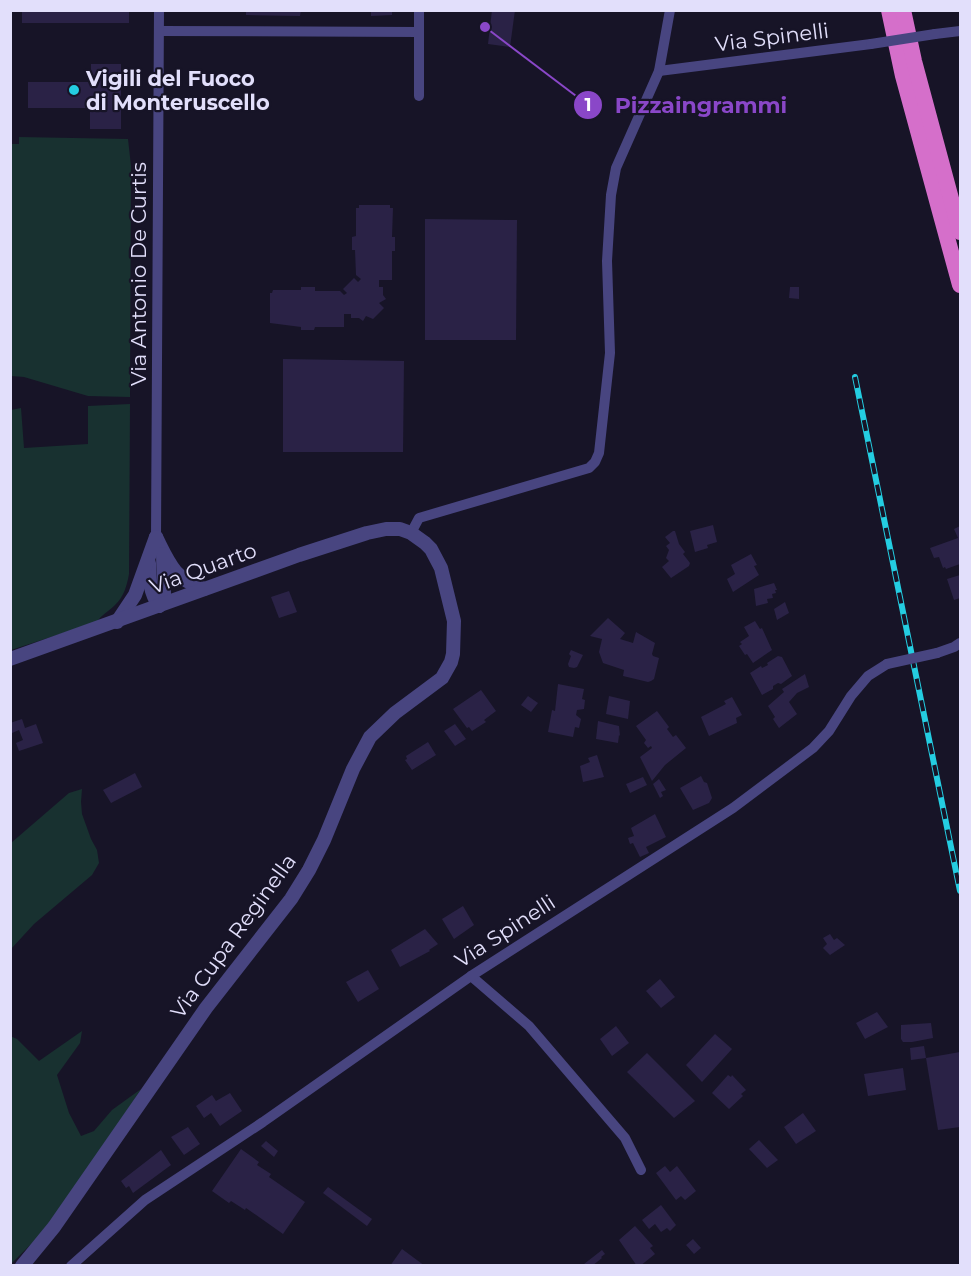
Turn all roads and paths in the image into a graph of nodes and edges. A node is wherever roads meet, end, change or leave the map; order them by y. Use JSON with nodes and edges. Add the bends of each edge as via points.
{"nodes":[{"id":1,"x":159,"y":10,"type":"edge"},
{"id":2,"x":419,"y":10,"type":"edge"},
{"id":3,"x":669,"y":10,"type":"edge"},
{"id":4,"x":889,"y":10,"type":"edge"},
{"id":5,"x":903,"y":10,"type":"edge"},
{"id":6,"x":159,"y":31,"type":"junction"},
{"id":7,"x":960,"y":31,"type":"edge"},
{"id":8,"x":419,"y":32,"type":"junction"},
{"id":9,"x":659,"y":71,"type":"junction"},
{"id":10,"x":419,"y":96,"type":"dead end"},
{"id":11,"x":960,"y":232,"type":"edge"},
{"id":12,"x":960,"y":285,"type":"edge"},
{"id":13,"x":411,"y":533,"type":"junction"},
{"id":14,"x":156,"y":537,"type":"junction"},
{"id":15,"x":149,"y":552,"type":"junction"},
{"id":16,"x":163,"y":552,"type":"junction"},
{"id":17,"x":204,"y":589,"type":"junction"},
{"id":18,"x":159,"y":606,"type":"junction"},
{"id":19,"x":117,"y":622,"type":"junction"},
{"id":20,"x":960,"y":643,"type":"edge"},
{"id":21,"x":10,"y":659,"type":"edge"},
{"id":22,"x":471,"y":976,"type":"junction"},
{"id":23,"x":641,"y":1170,"type":"dead end"},
{"id":24,"x":22,"y":1266,"type":"edge"},
{"id":25,"x":71,"y":1266,"type":"edge"}],
"edges":[{"from":1,"to":6,"type":"street","name":"Via Antonio De Curtis"},
{"from":2,"to":8,"type":"street"},
{"from":3,"to":9,"type":"street"},
{"from":4,"to":12,"type":"highway"},
{"from":5,"to":11,"type":"highway"},
{"from":6,"to":8,"type":"street"},
{"from":6,"to":14,"type":"street","name":"Via Antonio De Curtis"},
{"from":7,"to":9,"type":"street","name":"Via Spinelli","bridge":true},
{"from":8,"to":10,"type":"street"},
{"from":9,"to":13,"type":"street","via":[[616,168],[610,195],[610,353],[595,462],[589,468],[419,518]]},
{"from":13,"to":17,"type":"street","name":"Via Quarto","via":[[393,529],[367,533]]},
{"from":13,"to":24,"type":"street","name":"Via Cupa Reginella","via":[[430,549],[445,581],[454,621],[453,654],[447,670],[369,737],[324,840],[291,899],[206,1008],[61,1217]]},
{"from":14,"to":15,"type":"street"},
{"from":14,"to":16,"type":"street"},
{"from":15,"to":18,"type":"street","via":[[149,583]]},
{"from":15,"to":19,"type":"street","via":[[135,595]]},
{"from":16,"to":17,"type":"street","via":[[178,576]]},
{"from":16,"to":18,"type":"street","via":[[164,594]]},
{"from":17,"to":18,"type":"street","name":"Via Quarto"},
{"from":18,"to":19,"type":"street","name":"Via Quarto"},
{"from":19,"to":21,"type":"street","name":"Via Quarto"},
{"from":20,"to":22,"type":"street","name":"Via Spinelli","bridge":true,"via":[[887,664],[868,676],[813,748],[732,808]]},
{"from":22,"to":23,"type":"street","via":[[529,1026],[624,1138]]},
{"from":22,"to":25,"type":"street","name":"Via Spinelli","via":[[145,1200]]}]}
